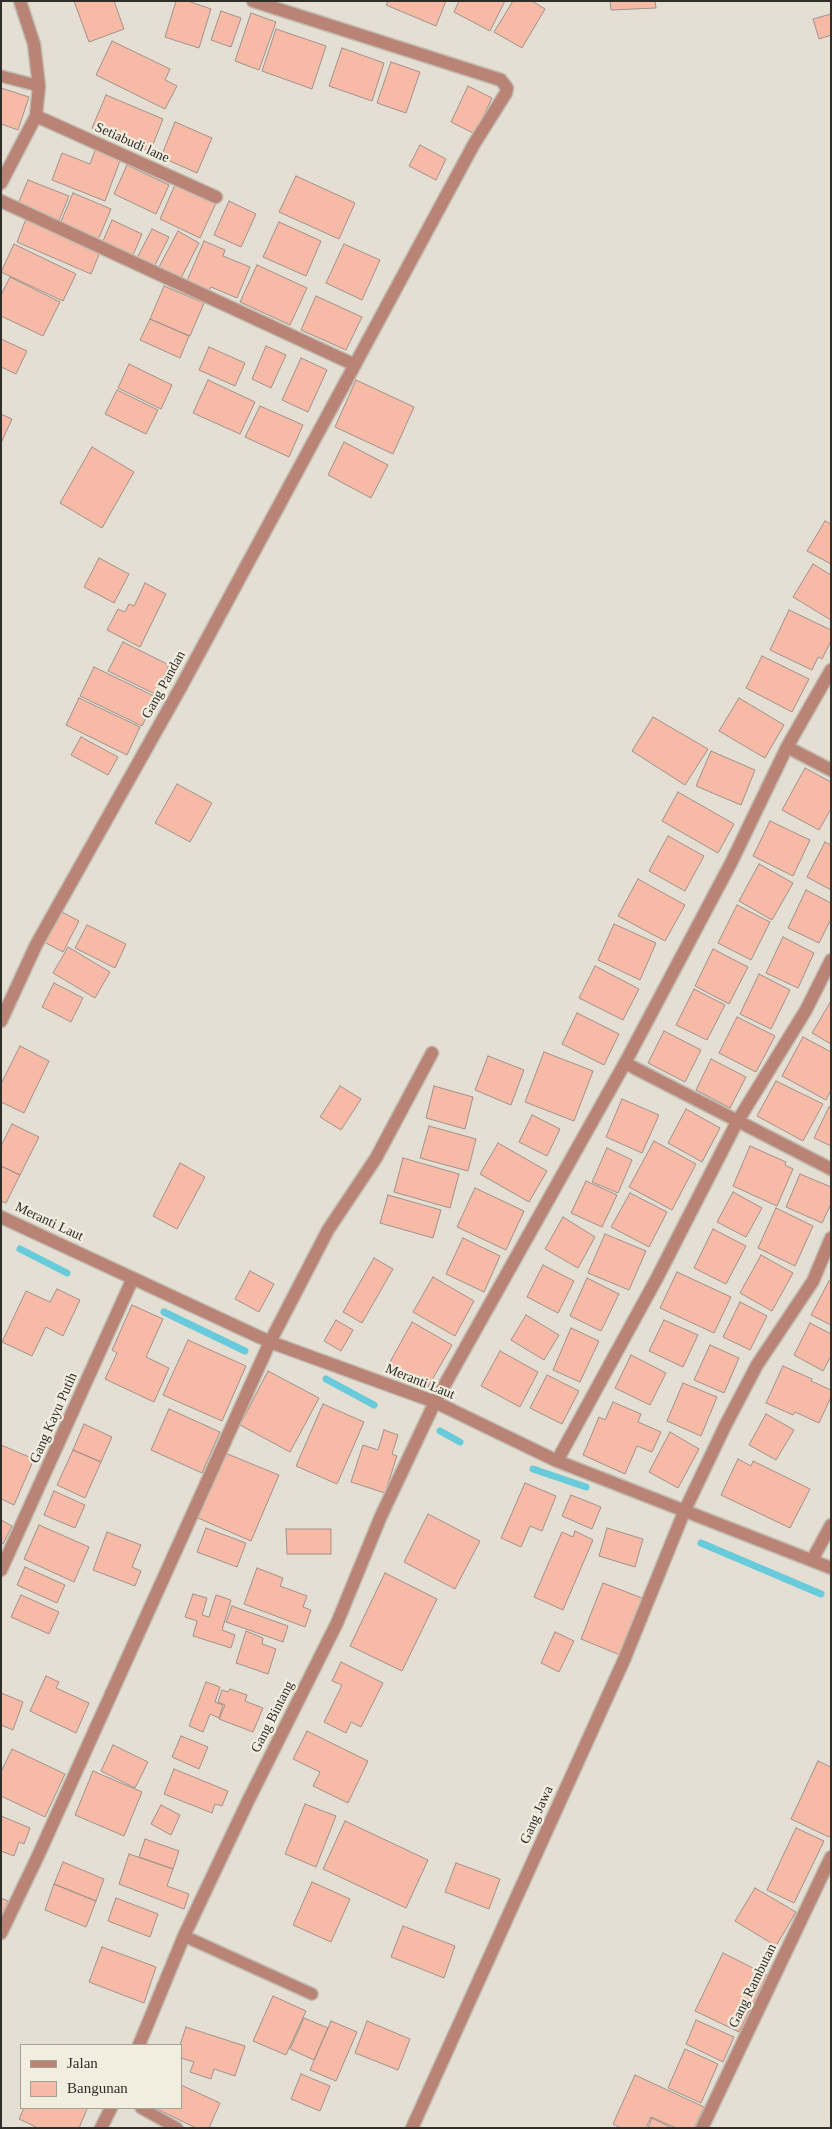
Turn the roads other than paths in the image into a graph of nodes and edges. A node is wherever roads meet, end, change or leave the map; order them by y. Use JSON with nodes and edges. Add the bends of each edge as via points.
{"nodes":[{"id":1,"x":253,"y":1,"type":"edge"},
{"id":2,"x":23,"y":2,"type":"edge"},
{"id":3,"x":1,"y":76,"type":"edge"},
{"id":4,"x":39,"y":86,"type":"junction"},
{"id":5,"x":36,"y":116,"type":"junction"},
{"id":6,"x":1,"y":183,"type":"edge"},
{"id":7,"x":216,"y":197,"type":"dead end"},
{"id":8,"x":1,"y":201,"type":"edge"},
{"id":9,"x":355,"y":365,"type":"junction"},
{"id":10,"x":831,"y":670,"type":"edge"},
{"id":11,"x":787,"y":747,"type":"junction"},
{"id":12,"x":831,"y":770,"type":"edge"},
{"id":13,"x":831,"y":960,"type":"edge"},
{"id":14,"x":1,"y":1021,"type":"edge"},
{"id":15,"x":432,"y":1053,"type":"dead end"},
{"id":16,"x":625,"y":1063,"type":"junction"},
{"id":17,"x":736,"y":1122,"type":"junction"},
{"id":18,"x":831,"y":1169,"type":"edge"},
{"id":19,"x":1,"y":1217,"type":"edge"},
{"id":20,"x":831,"y":1238,"type":"edge"},
{"id":21,"x":133,"y":1278,"type":"junction"},
{"id":22,"x":270,"y":1342,"type":"junction"},
{"id":23,"x":435,"y":1402,"type":"junction"},
{"id":24,"x":557,"y":1461,"type":"junction"},
{"id":25,"x":684,"y":1512,"type":"junction"},
{"id":26,"x":831,"y":1525,"type":"edge"},
{"id":27,"x":812,"y":1560,"type":"junction"},
{"id":28,"x":831,"y":1568,"type":"edge"},
{"id":29,"x":1,"y":1570,"type":"edge"},
{"id":30,"x":831,"y":1857,"type":"edge"},
{"id":31,"x":1,"y":1933,"type":"edge"},
{"id":32,"x":184,"y":1936,"type":"junction"},
{"id":33,"x":312,"y":1994,"type":"dead end"},
{"id":34,"x":139,"y":2044,"type":"edge"},
{"id":35,"x":110,"y":2109,"type":"edge"},
{"id":36,"x":143,"y":2109,"type":"edge"},
{"id":37,"x":101,"y":2128,"type":"edge"},
{"id":38,"x":177,"y":2128,"type":"edge"},
{"id":39,"x":412,"y":2128,"type":"edge"},
{"id":40,"x":702,"y":2128,"type":"edge"}],
"edges":[{"from":1,"to":9,"type":"street","name":"Gang Pandan","via":[[500,80],[507,88]]},
{"from":2,"to":4,"type":"street","via":[[34,44]]},
{"from":3,"to":4,"type":"lane"},
{"from":4,"to":5,"type":"street"},
{"from":5,"to":6,"type":"street"},
{"from":5,"to":7,"type":"street","name":"Setiabudi lane"},
{"from":8,"to":9,"type":"street"},
{"from":9,"to":14,"type":"street","name":"Gang Pandan","via":[[182,685],[36,945]]},
{"from":10,"to":11,"type":"street","name":"Gang Bintang"},
{"from":11,"to":12,"type":"street"},
{"from":11,"to":16,"type":"street","name":"Gang Bintang","via":[[731,862]]},
{"from":13,"to":17,"type":"street","via":[[806,1010]]},
{"from":15,"to":22,"type":"street","via":[[376,1158],[328,1230]]},
{"from":16,"to":17,"type":"street"},
{"from":16,"to":23,"type":"street","name":"Gang Bintang"},
{"from":17,"to":18,"type":"street"},
{"from":17,"to":24,"type":"street","via":[[657,1278]]},
{"from":19,"to":21,"type":"street","name":"Meranti Laut"},
{"from":20,"to":25,"type":"street","name":"Gang Jawa","via":[[813,1281],[757,1365]]},
{"from":21,"to":22,"type":"street","name":"Meranti Laut"},
{"from":21,"to":29,"type":"street","name":"Gang Kayu Putih"},
{"from":22,"to":23,"type":"street","name":"Meranti Laut"},
{"from":22,"to":31,"type":"street"},
{"from":23,"to":24,"type":"street","name":"Meranti Laut"},
{"from":23,"to":32,"type":"street","name":"Gang Bintang","via":[[381,1516],[337,1623]]},
{"from":24,"to":25,"type":"street","name":"Meranti Laut"},
{"from":25,"to":27,"type":"street","name":"Meranti Laut"},
{"from":25,"to":39,"type":"street","name":"Gang Jawa","via":[[624,1660]]},
{"from":26,"to":27,"type":"street"},
{"from":27,"to":28,"type":"street","name":"Meranti Laut"},
{"from":30,"to":40,"type":"street","name":"Gang Rambutan"},
{"from":32,"to":33,"type":"lane"},
{"from":32,"to":34,"type":"street","name":"Gang Bintang"},
{"from":35,"to":37,"type":"street"},
{"from":36,"to":38,"type":"lane"}]}
